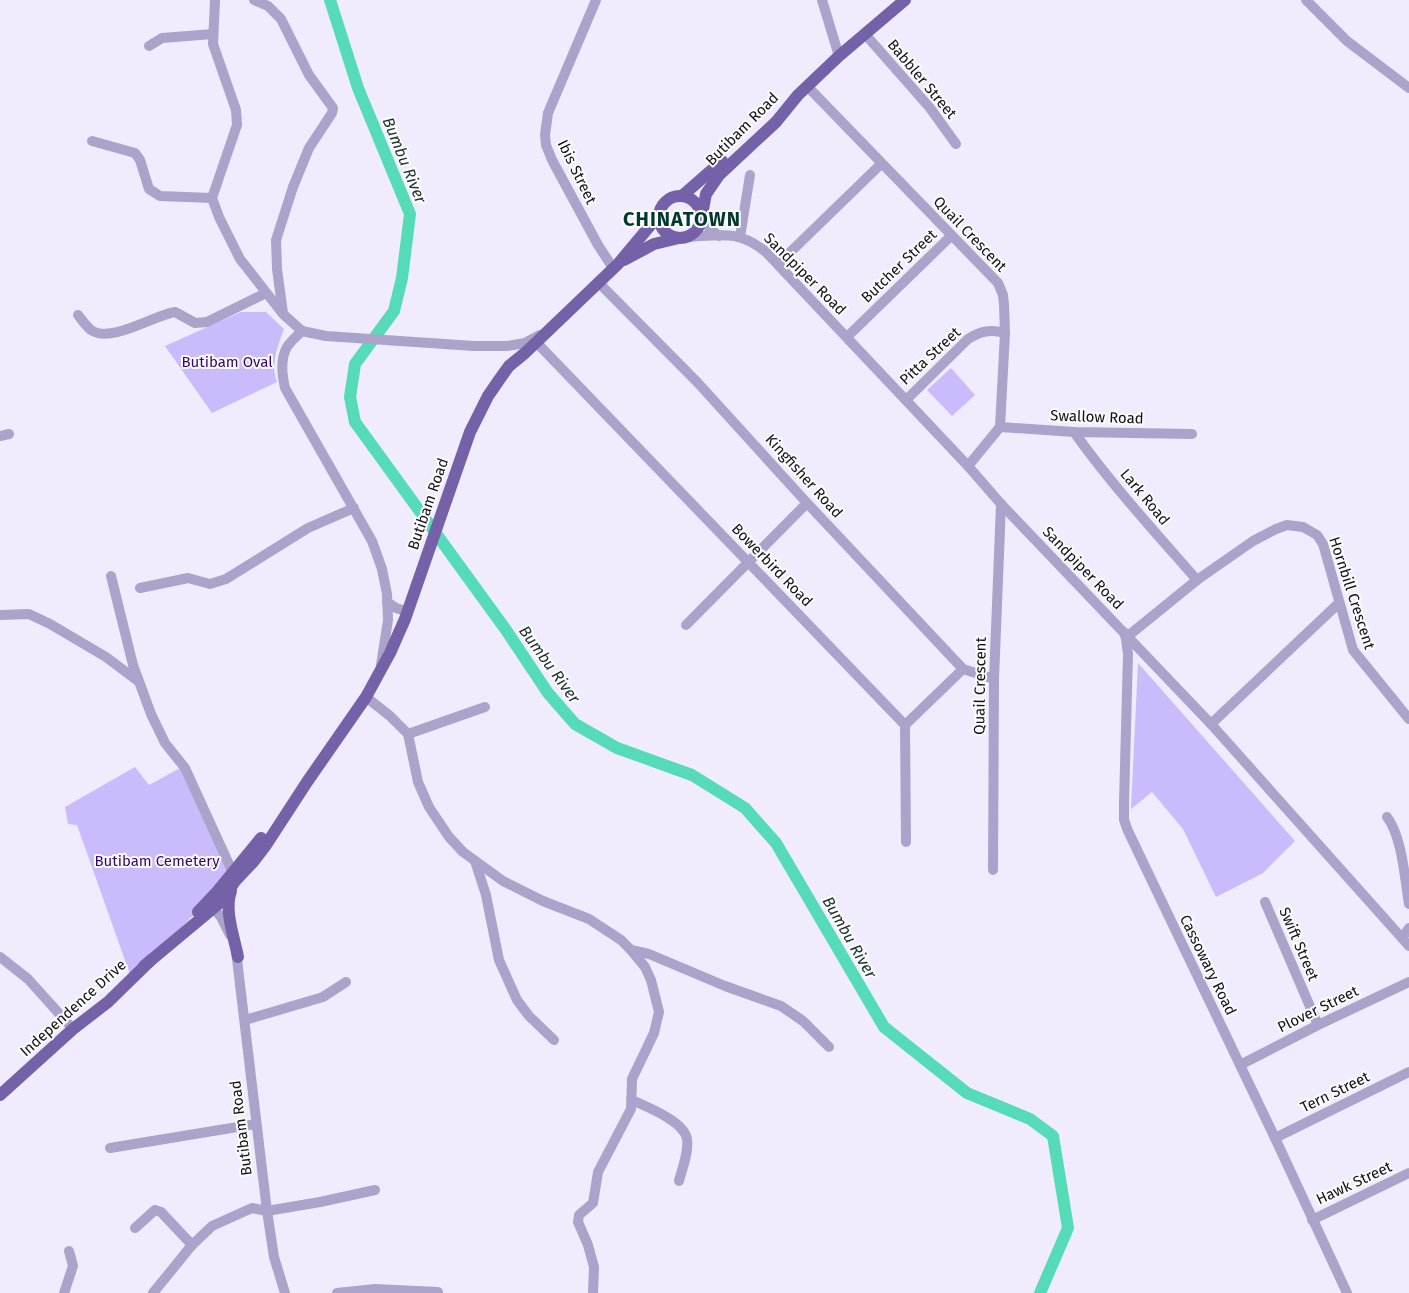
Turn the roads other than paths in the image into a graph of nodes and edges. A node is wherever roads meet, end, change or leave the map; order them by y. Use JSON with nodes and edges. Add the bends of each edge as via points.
{"nodes":[{"id":1,"x":215,"y":0,"type":"edge"},
{"id":2,"x":254,"y":0,"type":"edge"},
{"id":3,"x":596,"y":0,"type":"edge"},
{"id":4,"x":822,"y":0,"type":"edge"},
{"id":5,"x":905,"y":0,"type":"edge"},
{"id":6,"x":1306,"y":0,"type":"edge"},
{"id":7,"x":213,"y":34,"type":"junction"},
{"id":8,"x":865,"y":34,"type":"junction"},
{"id":9,"x":148,"y":46,"type":"dead end"},
{"id":10,"x":839,"y":56,"type":"junction"},
{"id":11,"x":1409,"y":88,"type":"edge"},
{"id":12,"x":803,"y":91,"type":"junction"},
{"id":13,"x":92,"y":141,"type":"dead end"},
{"id":14,"x":956,"y":144,"type":"dead end"},
{"id":15,"x":881,"y":164,"type":"junction"},
{"id":16,"x":750,"y":176,"type":"dead end"},
{"id":17,"x":682,"y":196,"type":"junction"},
{"id":18,"x":212,"y":198,"type":"junction"},
{"id":19,"x":659,"y":215,"type":"junction"},
{"id":20,"x":701,"y":218,"type":"junction"},
{"id":21,"x":719,"y":236,"type":"junction"},
{"id":22,"x":740,"y":236,"type":"junction"},
{"id":23,"x":951,"y":236,"type":"junction"},
{"id":24,"x":684,"y":238,"type":"junction"},
{"id":25,"x":778,"y":264,"type":"junction"},
{"id":26,"x":615,"y":266,"type":"junction"},
{"id":27,"x":598,"y":282,"type":"junction"},
{"id":28,"x":266,"y":293,"type":"junction"},
{"id":29,"x":283,"y":314,"type":"junction"},
{"id":30,"x":78,"y":316,"type":"dead end"},
{"id":31,"x":302,"y":331,"type":"junction"},
{"id":32,"x":548,"y":331,"type":"junction"},
{"id":33,"x":1005,"y":333,"type":"junction"},
{"id":34,"x":847,"y":338,"type":"junction"},
{"id":35,"x":536,"y":342,"type":"junction"},
{"id":36,"x":906,"y":400,"type":"junction"},
{"id":37,"x":1000,"y":427,"type":"junction"},
{"id":38,"x":1074,"y":432,"type":"junction"},
{"id":39,"x":1192,"y":434,"type":"dead end"},
{"id":40,"x":968,"y":466,"type":"junction"},
{"id":41,"x":807,"y":503,"type":"junction"},
{"id":42,"x":1001,"y":504,"type":"junction"},
{"id":43,"x":354,"y":508,"type":"junction"},
{"id":44,"x":750,"y":563,"type":"junction"},
{"id":45,"x":112,"y":576,"type":"dead end"},
{"id":46,"x":1196,"y":580,"type":"junction"},
{"id":47,"x":140,"y":588,"type":"dead end"},
{"id":48,"x":387,"y":602,"type":"junction"},
{"id":49,"x":1339,"y":603,"type":"junction"},
{"id":50,"x":408,"y":612,"type":"junction"},
{"id":51,"x":0,"y":615,"type":"edge"},
{"id":52,"x":686,"y":625,"type":"dead end"},
{"id":53,"x":1126,"y":634,"type":"junction"},
{"id":54,"x":963,"y":669,"type":"junction"},
{"id":55,"x":379,"y":674,"type":"junction"},
{"id":56,"x":994,"y":679,"type":"junction"},
{"id":57,"x":139,"y":682,"type":"junction"},
{"id":58,"x":366,"y":697,"type":"junction"},
{"id":59,"x":485,"y":707,"type":"dead end"},
{"id":60,"x":1409,"y":719,"type":"edge"},
{"id":61,"x":1211,"y":724,"type":"junction"},
{"id":62,"x":905,"y":725,"type":"junction"},
{"id":63,"x":408,"y":734,"type":"junction"},
{"id":64,"x":1387,"y":817,"type":"dead end"},
{"id":65,"x":906,"y":842,"type":"dead end"},
{"id":66,"x":475,"y":861,"type":"junction"},
{"id":67,"x":993,"y":870,"type":"dead end"},
{"id":68,"x":234,"y":877,"type":"junction"},
{"id":69,"x":215,"y":901,"type":"junction"},
{"id":70,"x":1265,"y":902,"type":"dead end"},
{"id":71,"x":1409,"y":904,"type":"edge"},
{"id":72,"x":1409,"y":928,"type":"edge"},
{"id":73,"x":1405,"y":942,"type":"edge"},
{"id":74,"x":631,"y":950,"type":"junction"},
{"id":75,"x":0,"y":957,"type":"edge"},
{"id":76,"x":238,"y":957,"type":"junction"},
{"id":77,"x":144,"y":966,"type":"joint"},
{"id":78,"x":346,"y":982,"type":"dead end"},
{"id":79,"x":1409,"y":982,"type":"edge"},
{"id":80,"x":245,"y":1020,"type":"junction"},
{"id":81,"x":1318,"y":1025,"type":"junction"},
{"id":82,"x":74,"y":1029,"type":"junction"},
{"id":83,"x":554,"y":1040,"type":"dead end"},
{"id":84,"x":830,"y":1047,"type":"dead end"},
{"id":85,"x":1240,"y":1065,"type":"junction"},
{"id":86,"x":1409,"y":1072,"type":"edge"},
{"id":87,"x":0,"y":1095,"type":"edge"},
{"id":88,"x":632,"y":1100,"type":"junction"},
{"id":89,"x":256,"y":1124,"type":"junction"},
{"id":90,"x":1275,"y":1138,"type":"junction"},
{"id":91,"x":110,"y":1148,"type":"dead end"},
{"id":92,"x":1409,"y":1174,"type":"edge"},
{"id":93,"x":679,"y":1181,"type":"dead end"},
{"id":94,"x":375,"y":1190,"type":"dead end"},
{"id":95,"x":266,"y":1211,"type":"junction"},
{"id":96,"x":1312,"y":1220,"type":"junction"},
{"id":97,"x":135,"y":1228,"type":"dead end"},
{"id":98,"x":192,"y":1246,"type":"junction"},
{"id":99,"x":69,"y":1251,"type":"dead end"},
{"id":100,"x":438,"y":1292,"type":"edge"},
{"id":101,"x":64,"y":1293,"type":"edge"},
{"id":102,"x":153,"y":1293,"type":"edge"},
{"id":103,"x":285,"y":1293,"type":"edge"},
{"id":104,"x":336,"y":1293,"type":"edge"},
{"id":105,"x":593,"y":1293,"type":"edge"},
{"id":106,"x":1347,"y":1293,"type":"edge"}],
"edges":[{"from":1,"to":7,"type":"street"},
{"from":2,"to":29,"type":"street","via":[[268,6],[281,20],[309,75],[332,108],[309,148],[276,240]]},
{"from":3,"to":26,"type":"street","name":"Ibis Street","via":[[548,114],[545,135],[552,160],[598,245]]},
{"from":4,"to":10,"type":"street"},
{"from":5,"to":8,"type":"main road","name":"Butibam Road"},
{"from":6,"to":11,"type":"street","via":[[1347,41]]},
{"from":7,"to":9,"type":"street","via":[[162,38]]},
{"from":7,"to":18,"type":"street","via":[[215,52],[236,110],[237,126]]},
{"from":8,"to":10,"type":"main road","name":"Butibam Road"},
{"from":8,"to":14,"type":"street","name":"Babbler Street","via":[[930,108]]},
{"from":10,"to":12,"type":"main road","name":"Butibam Road"},
{"from":12,"to":15,"type":"street","name":"Quail Crescent"},
{"from":12,"to":17,"type":"main road","name":"Butibam Road"},
{"from":12,"to":20,"type":"main road","name":"Butibam Road","via":[[776,122],[719,175],[706,194]]},
{"from":13,"to":18,"type":"street","via":[[134,153],[140,160],[149,189],[160,196]]},
{"from":15,"to":23,"type":"street","name":"Quail Crescent"},
{"from":15,"to":25,"type":"street"},
{"from":16,"to":22,"type":"street"},
{"from":17,"to":19,"type":"main road","via":[[668,200]]},
{"from":17,"to":20,"type":"main road","via":[[696,202]]},
{"from":18,"to":28,"type":"street","via":[[240,259]]},
{"from":19,"to":24,"type":"main road","via":[[664,231]]},
{"from":19,"to":26,"type":"main road","name":"Butibam Road"},
{"from":20,"to":21,"type":"street"},
{"from":20,"to":24,"type":"main road","via":[[699,228]]},
{"from":21,"to":22,"type":"street","name":"Sandpiper Road"},
{"from":21,"to":24,"type":"street","name":"Sandpiper Road"},
{"from":22,"to":25,"type":"street","name":"Sandpiper Road","via":[[759,246]]},
{"from":23,"to":33,"type":"street","name":"Quail Crescent","via":[[998,284],[1003,295]]},
{"from":23,"to":34,"type":"street","name":"Butcher Street"},
{"from":24,"to":26,"type":"main road","name":"Butibam Road","via":[[654,244]]},
{"from":25,"to":34,"type":"street","name":"Sandpiper Road"},
{"from":26,"to":27,"type":"main road","name":"Butibam Road"},
{"from":27,"to":32,"type":"main road","name":"Butibam Road"},
{"from":27,"to":41,"type":"street","name":"Kingfisher Road","via":[[698,383]]},
{"from":28,"to":29,"type":"street"},
{"from":28,"to":30,"type":"street","via":[[207,322],[195,324],[175,312],[165,313],[130,329],[106,334],[92,331]]},
{"from":29,"to":31,"type":"street"},
{"from":31,"to":32,"type":"street","via":[[326,336],[507,346],[524,343]]},
{"from":31,"to":43,"type":"street","via":[[288,347],[282,377]]},
{"from":32,"to":35,"type":"main road","name":"Butibam Road"},
{"from":33,"to":36,"type":"street","name":"Pitta Street","via":[[988,330],[968,339]]},
{"from":33,"to":37,"type":"street","name":"Quail Crescent"},
{"from":34,"to":36,"type":"street","name":"Sandpiper Road"},
{"from":35,"to":44,"type":"street","name":"Bowerbird Road"},
{"from":35,"to":50,"type":"main road","name":"Butibam Road","via":[[509,366],[488,396],[470,432]]},
{"from":36,"to":40,"type":"street","name":"Sandpiper Road"},
{"from":37,"to":38,"type":"street","name":"Swallow Road"},
{"from":37,"to":40,"type":"street"},
{"from":38,"to":39,"type":"street","name":"Swallow Road"},
{"from":38,"to":46,"type":"street","name":"Lark Road"},
{"from":40,"to":42,"type":"street","name":"Sandpiper Road"},
{"from":41,"to":44,"type":"street"},
{"from":41,"to":54,"type":"street","name":"Kingfisher Road"},
{"from":42,"to":53,"type":"street","name":"Sandpiper Road"},
{"from":42,"to":56,"type":"street","name":"Quail Crescent"},
{"from":43,"to":47,"type":"street","via":[[308,528],[226,579],[210,584],[188,578]]},
{"from":43,"to":48,"type":"street","via":[[372,541],[382,569]]},
{"from":44,"to":52,"type":"street"},
{"from":44,"to":62,"type":"street","name":"Bowerbird Road"},
{"from":45,"to":57,"type":"street"},
{"from":46,"to":49,"type":"street","name":"Hornbill Crescent","via":[[1253,541],[1287,525],[1295,525],[1317,535],[1323,544]]},
{"from":46,"to":53,"type":"street","name":"Hornbill Crescent"},
{"from":48,"to":50,"type":"street"},
{"from":48,"to":55,"type":"street","via":[[388,620]]},
{"from":49,"to":60,"type":"street","name":"Hornbill Crescent","via":[[1355,655]]},
{"from":49,"to":61,"type":"street"},
{"from":50,"to":55,"type":"main road","name":"Butibam Road"},
{"from":51,"to":57,"type":"street","via":[[29,614],[106,657]]},
{"from":53,"to":61,"type":"street","name":"Sandpiper Road"},
{"from":53,"to":85,"type":"street","name":"Cassowary Road","via":[[1124,820]]},
{"from":54,"to":56,"type":"street","name":"Kingfisher Road"},
{"from":54,"to":62,"type":"street"},
{"from":55,"to":58,"type":"main road","name":"Butibam Road"},
{"from":56,"to":67,"type":"street","name":"Quail Crescent"},
{"from":57,"to":68,"type":"street","via":[[159,732],[185,768]]},
{"from":58,"to":63,"type":"street"},
{"from":58,"to":68,"type":"main road","name":"Butibam Road","via":[[262,851]]},
{"from":59,"to":63,"type":"street"},
{"from":61,"to":73,"type":"street","name":"Sandpiper Road"},
{"from":62,"to":65,"type":"street"},
{"from":63,"to":66,"type":"street","via":[[418,782],[429,807],[449,837]]},
{"from":64,"to":71,"type":"street","via":[[1397,838]]},
{"from":66,"to":74,"type":"street","via":[[503,881],[589,919],[622,940]]},
{"from":66,"to":83,"type":"street","via":[[486,895],[499,960],[517,1000]]},
{"from":68,"to":69,"type":"main road","name":"Butibam Road"},
{"from":68,"to":76,"type":"main road","via":[[228,908]]},
{"from":69,"to":76,"type":"street","name":"Butibam Road"},
{"from":69,"to":77,"type":"main road","name":"Butibam Road"},
{"from":70,"to":81,"type":"street","name":"Swift Street"},
{"from":72,"to":73,"type":"street"},
{"from":74,"to":84,"type":"street","via":[[781,1006],[803,1021]]},
{"from":74,"to":88,"type":"street","via":[[651,980],[659,1012],[654,1033],[632,1079]]},
{"from":75,"to":82,"type":"street","via":[[28,979]]},
{"from":76,"to":80,"type":"street","name":"Butibam Road"},
{"from":77,"to":82,"type":"main road","name":"Independence Drive","via":[[108,1002]]},
{"from":78,"to":80,"type":"street","via":[[323,997]]},
{"from":79,"to":81,"type":"street","name":"Plover Street"},
{"from":80,"to":89,"type":"street","name":"Butibam Road"},
{"from":81,"to":85,"type":"street","name":"Plover Street"},
{"from":82,"to":87,"type":"main road","name":"Independence Drive"},
{"from":85,"to":90,"type":"street","name":"Cassowary Road"},
{"from":86,"to":90,"type":"street","name":"Tern Street"},
{"from":88,"to":93,"type":"street","via":[[672,1120],[684,1132],[687,1149]]},
{"from":88,"to":105,"type":"street","via":[[631,1109],[598,1172],[593,1203],[579,1215],[578,1222],[594,1267]]},
{"from":89,"to":91,"type":"street"},
{"from":89,"to":95,"type":"street","name":"Butibam Road"},
{"from":90,"to":96,"type":"street","name":"Cassowary Road"},
{"from":92,"to":96,"type":"street","name":"Hawk Street"},
{"from":94,"to":95,"type":"street"},
{"from":95,"to":98,"type":"street","via":[[252,1208],[212,1226]]},
{"from":95,"to":103,"type":"street","name":"Butibam Road","via":[[274,1258]]},
{"from":96,"to":106,"type":"street","name":"Cassowary Road"},
{"from":97,"to":98,"type":"street","via":[[155,1210],[161,1212]]},
{"from":98,"to":102,"type":"street"},
{"from":99,"to":101,"type":"street","via":[[73,1266]]},
{"from":100,"to":104,"type":"street","via":[[375,1289]]}]}
